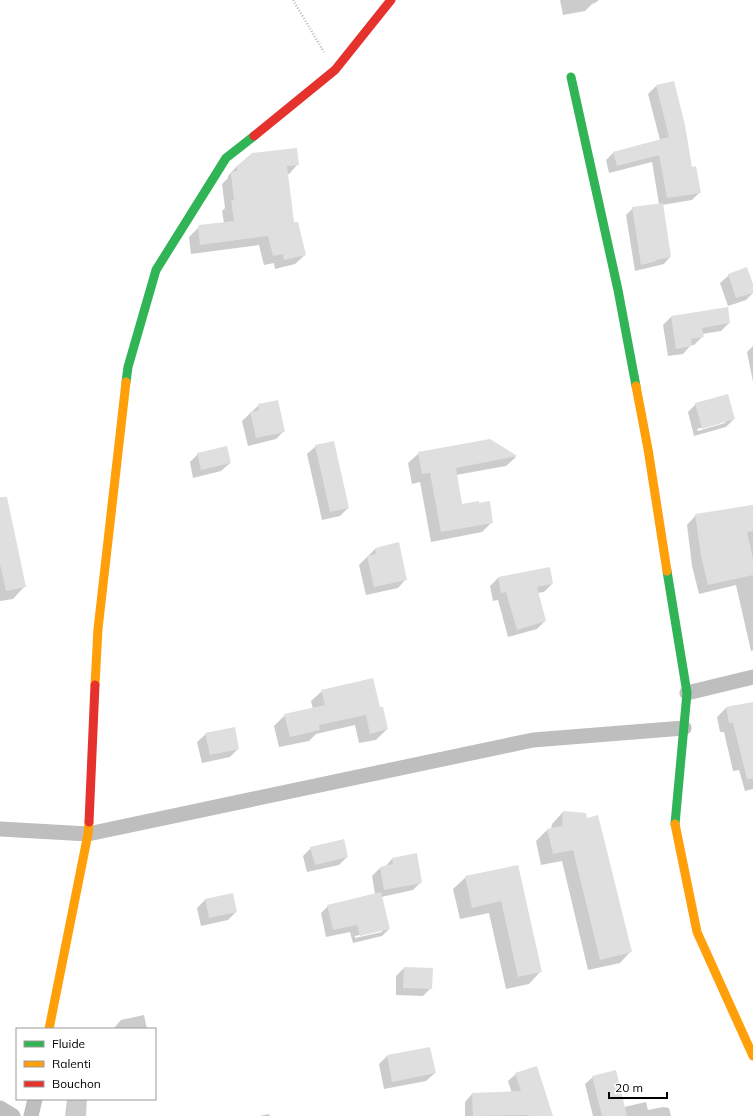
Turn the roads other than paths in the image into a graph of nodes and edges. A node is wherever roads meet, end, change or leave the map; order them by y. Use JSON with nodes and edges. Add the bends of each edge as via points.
{"nodes":[{"id":1,"x":391,"y":0,"type":"edge"},
{"id":2,"x":571,"y":77,"type":"dead end"},
{"id":3,"x":753,"y":677,"type":"edge"},
{"id":4,"x":688,"y":693,"type":"junction"},
{"id":5,"x":684,"y":728,"type":"junction"},
{"id":6,"x":0,"y":829,"type":"edge"},
{"id":7,"x":88,"y":834,"type":"junction"},
{"id":8,"x":49,"y":1028,"type":"edge"},
{"id":9,"x":753,"y":1056,"type":"edge"},
{"id":10,"x":35,"y":1100,"type":"edge"},
{"id":11,"x":0,"y":1108,"type":"edge"},
{"id":12,"x":13,"y":1116,"type":"edge"},
{"id":13,"x":31,"y":1116,"type":"edge"}],
"edges":[{"from":1,"to":7,"type":"street","via":[[335,70],[226,158],[156,270],[127,375],[98,629]]},
{"from":2,"to":4,"type":"street","via":[[618,290],[647,442]]},
{"from":3,"to":4,"type":"street"},
{"from":4,"to":5,"type":"street"},
{"from":5,"to":7,"type":"street","via":[[534,740]]},
{"from":5,"to":9,"type":"street","via":[[675,822],[697,932]]},
{"from":6,"to":7,"type":"street"},
{"from":7,"to":8,"type":"street"},
{"from":10,"to":13,"type":"street"},
{"from":11,"to":12,"type":"street"}]}
